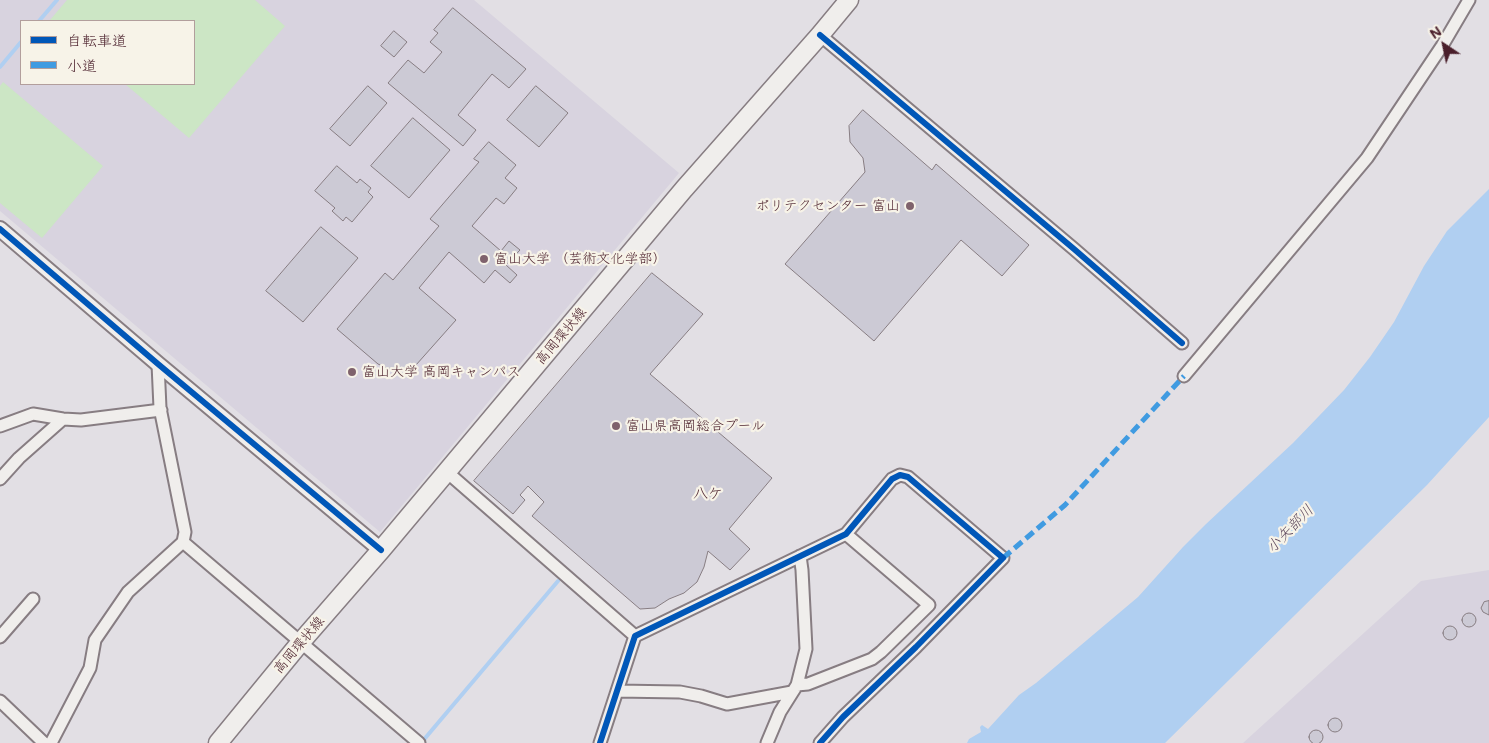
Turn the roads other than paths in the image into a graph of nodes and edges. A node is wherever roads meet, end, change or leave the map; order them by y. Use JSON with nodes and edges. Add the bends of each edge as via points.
{"nodes":[{"id":1,"x":849,"y":0,"type":"edge"},
{"id":2,"x":1469,"y":0,"type":"edge"},
{"id":3,"x":820,"y":35,"type":"junction"},
{"id":4,"x":0,"y":229,"type":"edge"},
{"id":5,"x":1182,"y":343,"type":"dead end"},
{"id":6,"x":158,"y":364,"type":"junction"},
{"id":7,"x":1184,"y":376,"type":"dead end"},
{"id":8,"x":161,"y":410,"type":"junction"},
{"id":9,"x":62,"y":419,"type":"junction"},
{"id":10,"x":0,"y":426,"type":"edge"},
{"id":11,"x":447,"y":472,"type":"junction"},
{"id":12,"x":0,"y":479,"type":"edge"},
{"id":13,"x":846,"y":534,"type":"junction"},
{"id":14,"x":182,"y":542,"type":"junction"},
{"id":15,"x":381,"y":550,"type":"junction"},
{"id":16,"x":800,"y":556,"type":"junction"},
{"id":17,"x":33,"y":599,"type":"dead end"},
{"id":18,"x":635,"y":636,"type":"junction"},
{"id":19,"x":0,"y":637,"type":"edge"},
{"id":20,"x":300,"y":643,"type":"junction"},
{"id":21,"x":794,"y":688,"type":"junction"},
{"id":22,"x":617,"y":692,"type":"junction"},
{"id":23,"x":0,"y":701,"type":"edge"},
{"id":24,"x":44,"y":743,"type":"edge"},
{"id":25,"x":51,"y":743,"type":"edge"},
{"id":26,"x":218,"y":743,"type":"edge"},
{"id":27,"x":419,"y":743,"type":"edge"},
{"id":28,"x":600,"y":743,"type":"edge"},
{"id":29,"x":767,"y":743,"type":"edge"},
{"id":30,"x":820,"y":743,"type":"edge"}],
"edges":[{"from":1,"to":3,"type":"main road","name":"高岡環状線"},
{"from":2,"to":7,"type":"street","via":[[1367,158]]},
{"from":3,"to":5,"type":"street"},
{"from":3,"to":11,"type":"main road","name":"高岡環状線","via":[[684,189]]},
{"from":4,"to":6,"type":"street"},
{"from":6,"to":8,"type":"street"},
{"from":6,"to":15,"type":"street"},
{"from":8,"to":9,"type":"street","via":[[81,420]]},
{"from":8,"to":14,"type":"street","via":[[185,532]]},
{"from":9,"to":10,"type":"street","via":[[33,414]]},
{"from":9,"to":12,"type":"street"},
{"from":11,"to":15,"type":"main road","name":"高岡環状線"},
{"from":11,"to":18,"type":"street"},
{"from":13,"to":16,"type":"street"},
{"from":13,"to":21,"type":"street","via":[[929,605],[872,658]]},
{"from":13,"to":30,"type":"street","via":[[892,479],[908,477],[1002,558]]},
{"from":14,"to":20,"type":"street"},
{"from":14,"to":25,"type":"street","via":[[128,592],[95,640],[90,668]]},
{"from":15,"to":20,"type":"main road","name":"高岡環状線"},
{"from":16,"to":18,"type":"street"},
{"from":16,"to":21,"type":"street","via":[[806,649]]},
{"from":17,"to":19,"type":"street"},
{"from":18,"to":22,"type":"street"},
{"from":20,"to":26,"type":"main road","name":"高岡環状線"},
{"from":20,"to":27,"type":"street"},
{"from":21,"to":22,"type":"street","via":[[727,704],[680,692]]},
{"from":21,"to":29,"type":"street"},
{"from":22,"to":28,"type":"street"},
{"from":23,"to":24,"type":"street"}]}
